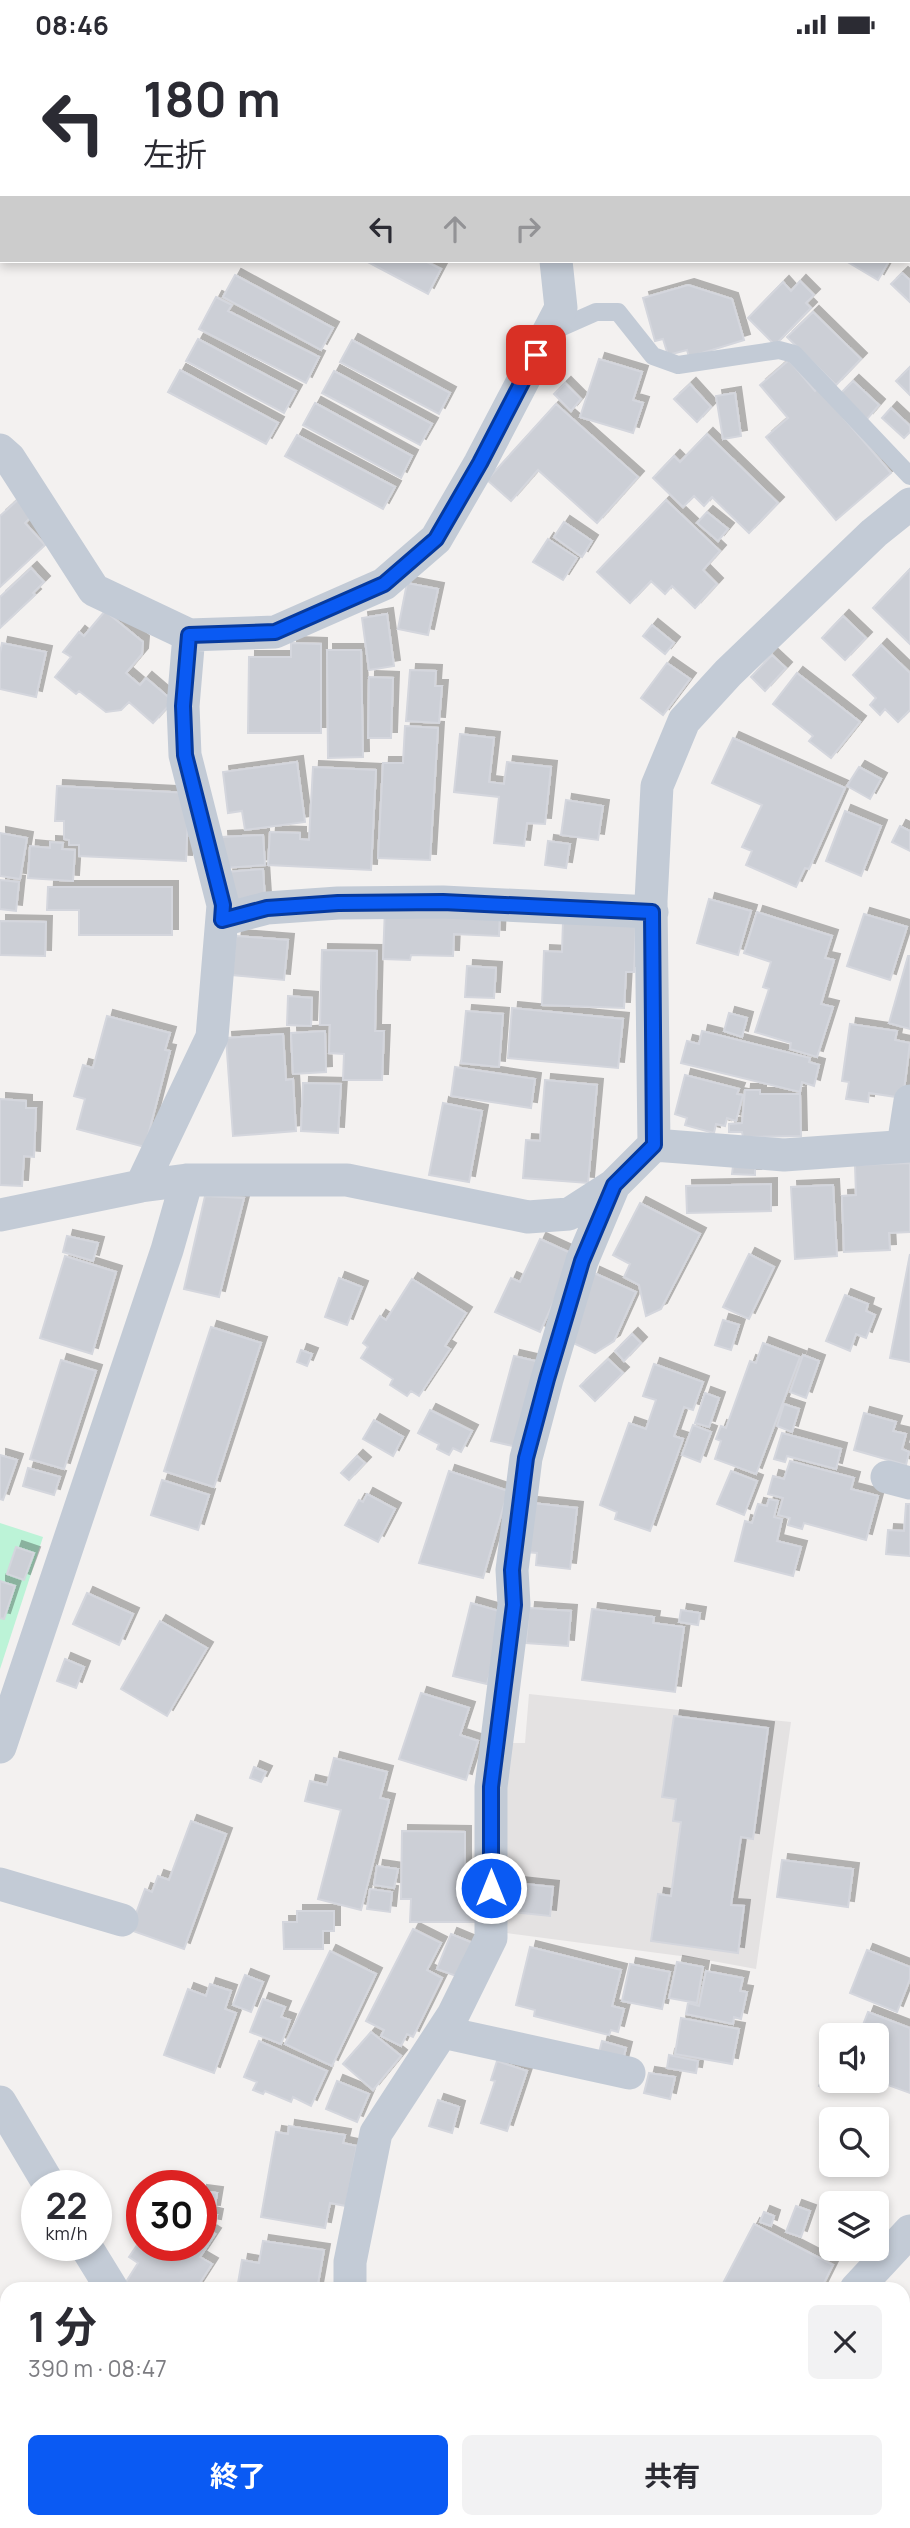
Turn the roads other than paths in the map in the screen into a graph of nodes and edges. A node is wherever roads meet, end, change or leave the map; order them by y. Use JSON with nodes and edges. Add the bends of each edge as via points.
{"nodes":[{"id":1,"x":556,"y":263,"type":"edge"},
{"id":2,"x":547,"y":334,"type":"junction"},
{"id":3,"x":0,"y":450,"type":"edge"},
{"id":4,"x":910,"y":476,"type":"edge"},
{"id":5,"x":904,"y":520,"type":"edge"},
{"id":6,"x":189,"y":635,"type":"junction"},
{"id":7,"x":652,"y":912,"type":"junction"},
{"id":8,"x":222,"y":920,"type":"junction"},
{"id":9,"x":910,"y":1101,"type":"edge"},
{"id":10,"x":654,"y":1145,"type":"junction"},
{"id":11,"x":906,"y":1146,"type":"edge"},
{"id":12,"x":187,"y":1180,"type":"junction"},
{"id":13,"x":614,"y":1185,"type":"junction"},
{"id":14,"x":142,"y":1186,"type":"junction"},
{"id":15,"x":0,"y":1215,"type":"edge"},
{"id":16,"x":0,"y":1747,"type":"edge"},
{"id":17,"x":0,"y":1884,"type":"edge"},
{"id":18,"x":122,"y":1920,"type":"dead end"},
{"id":19,"x":442,"y":2032,"type":"junction"},
{"id":20,"x":629,"y":2073,"type":"dead end"},
{"id":21,"x":0,"y":2102,"type":"edge"},
{"id":22,"x":40,"y":2170,"type":"edge"},
{"id":23,"x":910,"y":2231,"type":"edge"},
{"id":24,"x":95,"y":2261,"type":"edge"},
{"id":25,"x":108,"y":2282,"type":"edge"},
{"id":26,"x":350,"y":2282,"type":"edge"},
{"id":27,"x":863,"y":2282,"type":"edge"}],
"edges":[{"from":1,"to":2,"type":"street","via":[[561,308]]},
{"from":2,"to":4,"type":"lane","via":[[596,312],[618,312],[653,356],[678,365],[779,350],[794,354]]},
{"from":2,"to":6,"type":"street","via":[[436,539],[384,584],[275,632]]},
{"from":3,"to":6,"type":"street","via":[[94,590]]},
{"from":5,"to":7,"type":"street","via":[[728,673],[684,721],[657,786]]},
{"from":6,"to":8,"type":"street","via":[[183,706],[185,755],[223,905]]},
{"from":7,"to":8,"type":"street","via":[[443,902],[338,903],[267,908]]},
{"from":7,"to":10,"type":"street"},
{"from":8,"to":14,"type":"street","via":[[212,1037]]},
{"from":9,"to":11,"type":"street"},
{"from":10,"to":11,"type":"street","via":[[784,1154]]},
{"from":10,"to":13,"type":"street"},
{"from":12,"to":13,"type":"street","via":[[347,1180],[528,1217],[569,1214]]},
{"from":12,"to":14,"type":"street"},
{"from":12,"to":16,"type":"street"},
{"from":13,"to":19,"type":"street","via":[[582,1261],[526,1458],[512,1570],[514,1605],[491,1787],[491,1938]]},
{"from":14,"to":15,"type":"street"},
{"from":17,"to":18,"type":"street"},
{"from":19,"to":20,"type":"street"},
{"from":19,"to":26,"type":"street","via":[[376,2133]]},
{"from":21,"to":22,"type":"street"},
{"from":23,"to":27,"type":"street"},
{"from":24,"to":25,"type":"street"}]}
